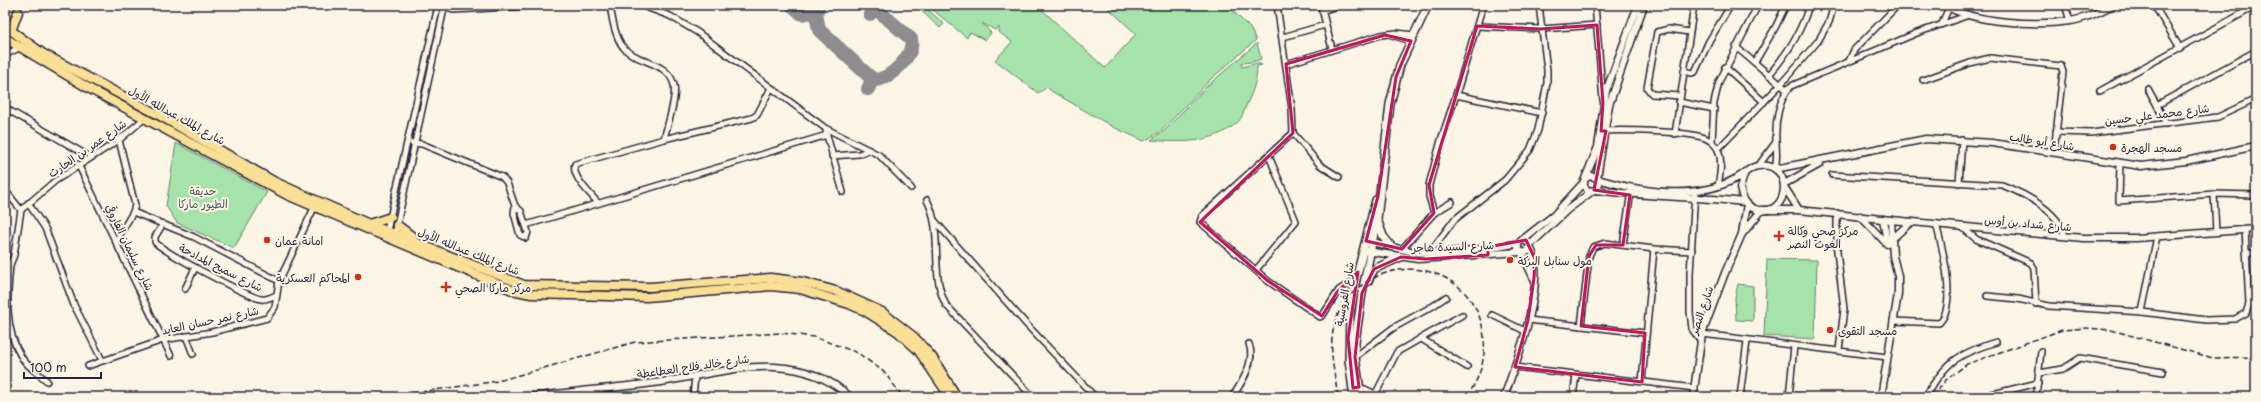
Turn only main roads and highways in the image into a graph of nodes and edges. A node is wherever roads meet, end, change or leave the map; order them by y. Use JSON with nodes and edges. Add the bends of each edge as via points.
{"nodes":[{"id":1,"x":1428,"y":5,"type":"edge"},
{"id":2,"x":18,"y":12,"type":"dead end"},
{"id":3,"x":8,"y":28,"type":"edge"},
{"id":4,"x":5,"y":38,"type":"edge"},
{"id":5,"x":1378,"y":196,"type":"junction"},
{"id":6,"x":391,"y":217,"type":"road end"},
{"id":7,"x":1377,"y":219,"type":"junction"},
{"id":8,"x":369,"y":224,"type":"junction"},
{"id":9,"x":392,"y":233,"type":"junction"},
{"id":10,"x":1369,"y":241,"type":"junction"},
{"id":11,"x":1391,"y":246,"type":"road end"},
{"id":12,"x":1367,"y":251,"type":"junction"},
{"id":13,"x":1402,"y":257,"type":"road end"},
{"id":14,"x":1354,"y":292,"type":"junction"},
{"id":15,"x":1362,"y":293,"type":"junction"},
{"id":16,"x":1356,"y":388,"type":"junction"},
{"id":17,"x":950,"y":397,"type":"edge"},
{"id":18,"x":957,"y":397,"type":"edge"},
{"id":19,"x":1354,"y":397,"type":"edge"},
{"id":20,"x":1361,"y":397,"type":"edge"}],
"edges":[{"from":1,"to":5,"type":"main road","name":"شارع الفروسية","via":[[1396,77]]},
{"from":2,"to":3,"type":"main road"},
{"from":3,"to":8,"type":"main road","name":"شارع الملك عبدالله الأول","via":[[42,53],[157,114],[256,172]]},
{"from":4,"to":9,"type":"main road","name":"شارع الملك عبدالله الأول","via":[[144,118],[314,208]]},
{"from":5,"to":7,"type":"main road","name":"شارع الفروسية"},
{"from":5,"to":10,"type":"main road","name":"شارع الفروسية"},
{"from":6,"to":8,"type":"main road"},
{"from":7,"to":10,"type":"main road","name":"شارع الفروسية"},
{"from":7,"to":11,"type":"main road","via":[[1383,236]]},
{"from":8,"to":9,"type":"main road","name":"شارع الملك عبدالله الأول"},
{"from":9,"to":17,"type":"main road","name":"شارع الملك عبدالله الأول","via":[[503,286],[526,294],[660,297],[771,286],[819,294],[865,311],[897,331],[918,350]]},
{"from":9,"to":18,"type":"main road","name":"شارع الملك عبدالله الأول","via":[[512,280],[537,287],[661,287],[772,278],[823,287],[882,312],[905,329],[932,357]]},
{"from":10,"to":12,"type":"main road","name":"شارع الفروسية"},
{"from":12,"to":14,"type":"main road","name":"شارع الفروسية","via":[[1356,279]]},
{"from":12,"to":15,"type":"main road","name":"شارع الفروسية"},
{"from":13,"to":15,"type":"main road","via":[[1374,268]]},
{"from":14,"to":15,"type":"main road"},
{"from":14,"to":16,"type":"main road","name":"شارع الفروسية","via":[[1348,338]]},
{"from":15,"to":16,"type":"main road","name":"شارع الفروسية","via":[[1355,357]]},
{"from":16,"to":19,"type":"main road","name":"شارع الفروسية"},
{"from":16,"to":20,"type":"main road","name":"شارع الفروسية"}]}
